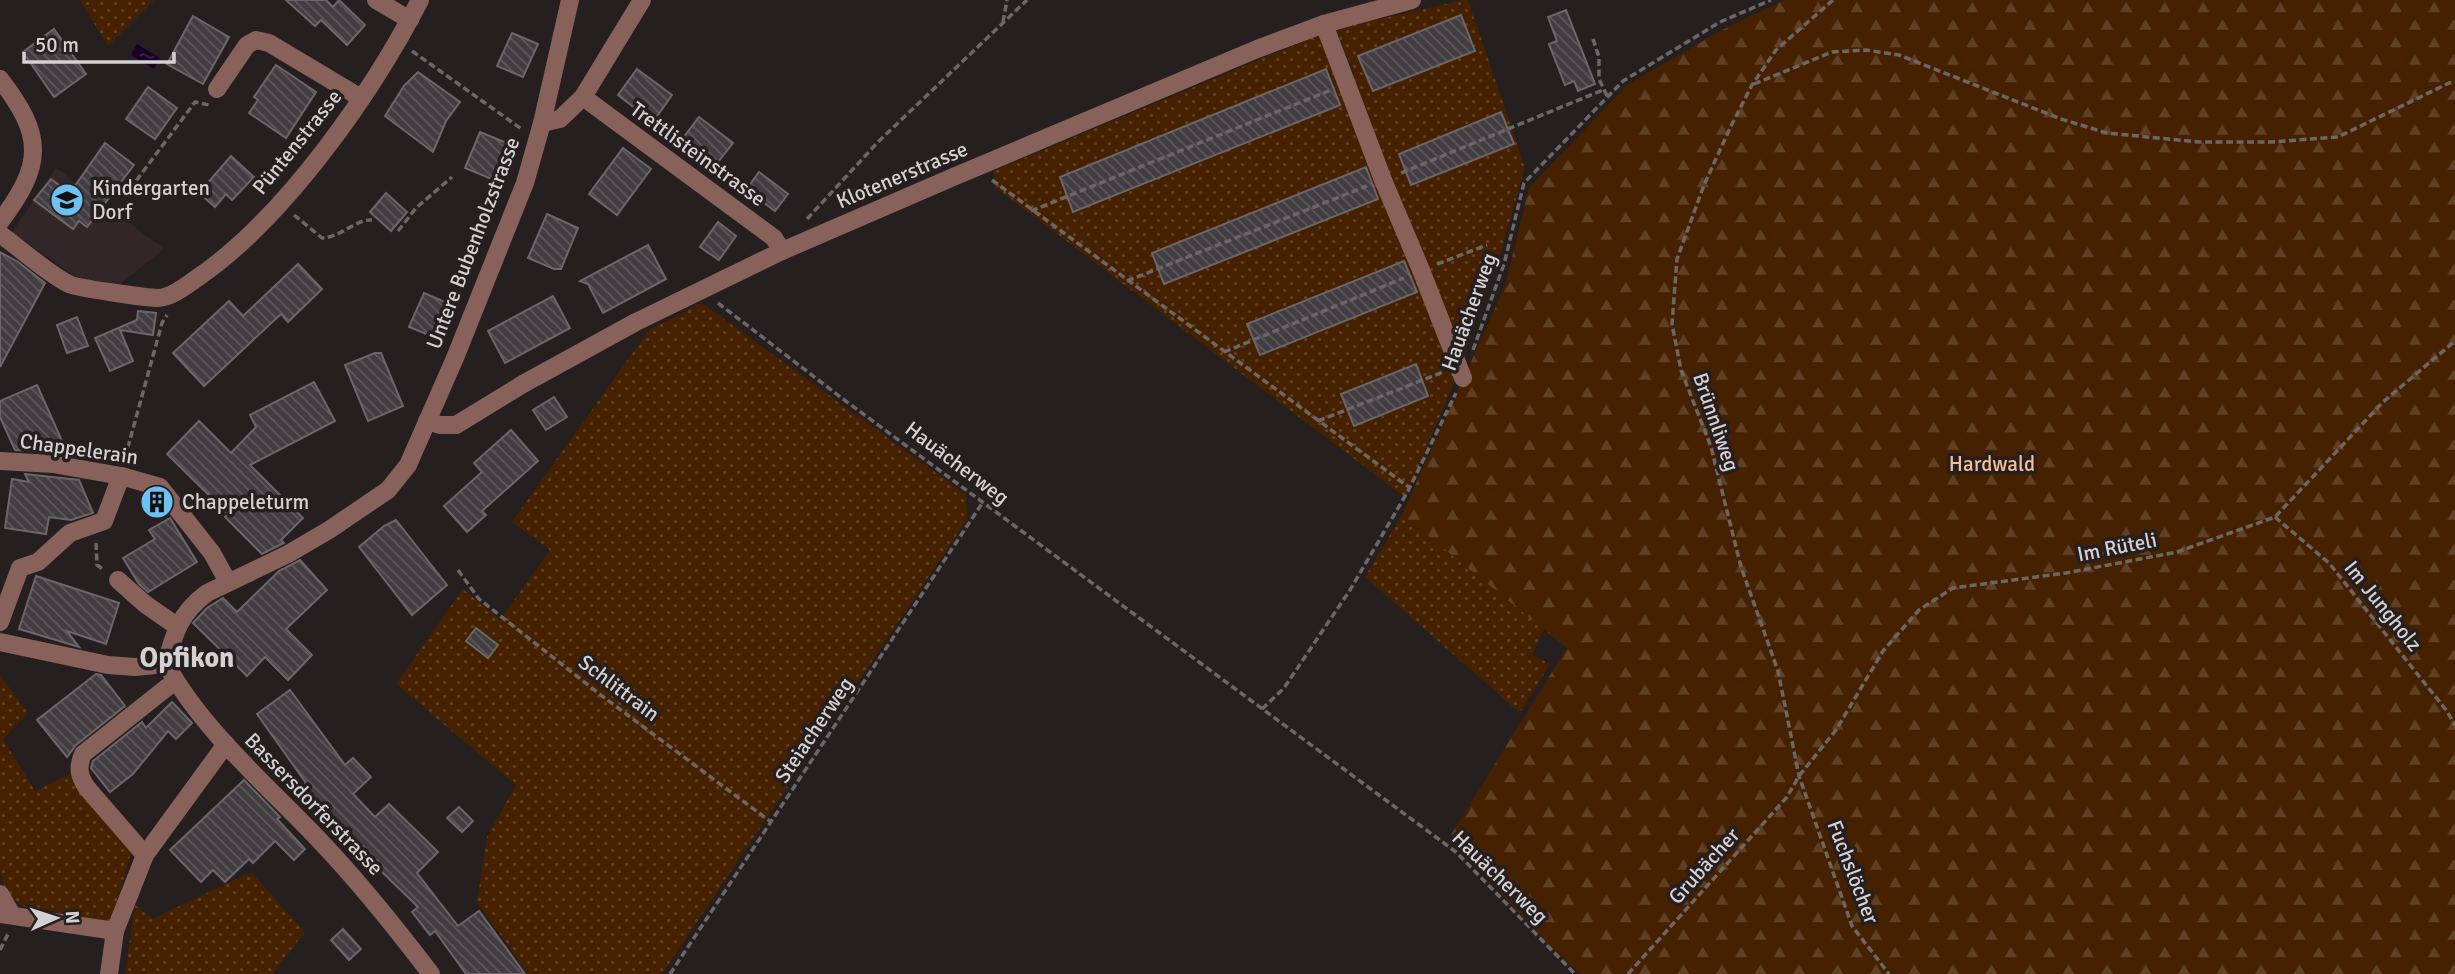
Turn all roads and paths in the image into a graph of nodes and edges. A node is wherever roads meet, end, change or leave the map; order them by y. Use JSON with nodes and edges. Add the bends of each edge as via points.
{"nodes":[{"id":1,"x":376,"y":0,"type":"edge"},
{"id":2,"x":420,"y":0,"type":"edge"},
{"id":3,"x":570,"y":0,"type":"edge"},
{"id":4,"x":642,"y":0,"type":"edge"},
{"id":5,"x":1007,"y":0,"type":"edge"},
{"id":6,"x":1027,"y":0,"type":"edge"},
{"id":7,"x":1412,"y":0,"type":"edge"},
{"id":8,"x":1771,"y":0,"type":"edge"},
{"id":9,"x":1833,"y":0,"type":"edge"},
{"id":10,"x":410,"y":20,"type":"junction"},
{"id":11,"x":1003,"y":22,"type":"junction"},
{"id":12,"x":1324,"y":24,"type":"junction"},
{"id":13,"x":1592,"y":39,"type":"dead end"},
{"id":14,"x":422,"y":57,"type":"dead end"},
{"id":15,"x":0,"y":79,"type":"edge"},
{"id":16,"x":2455,"y":82,"type":"edge"},
{"id":17,"x":1345,"y":84,"type":"junction"},
{"id":18,"x":1752,"y":85,"type":"junction"},
{"id":19,"x":217,"y":89,"type":"joint"},
{"id":20,"x":583,"y":97,"type":"junction"},
{"id":21,"x":361,"y":98,"type":"junction"},
{"id":22,"x":1608,"y":98,"type":"junction"},
{"id":23,"x":540,"y":131,"type":"junction"},
{"id":24,"x":981,"y":167,"type":"junction"},
{"id":25,"x":453,"y":177,"type":"dead end"},
{"id":26,"x":130,"y":189,"type":"dead end"},
{"id":27,"x":280,"y":202,"type":"junction"},
{"id":28,"x":1031,"y":211,"type":"junction"},
{"id":29,"x":372,"y":220,"type":"dead end"},
{"id":30,"x":0,"y":222,"type":"edge"},
{"id":31,"x":804,"y":222,"type":"dead end"},
{"id":32,"x":398,"y":231,"type":"dead end"},
{"id":33,"x":0,"y":234,"type":"edge"},
{"id":34,"x":1488,"y":245,"type":"dead end"},
{"id":35,"x":782,"y":251,"type":"junction"},
{"id":36,"x":1422,"y":270,"type":"junction"},
{"id":37,"x":706,"y":288,"type":"junction"},
{"id":38,"x":182,"y":289,"type":"junction"},
{"id":39,"x":2455,"y":341,"type":"edge"},
{"id":40,"x":1223,"y":352,"type":"junction"},
{"id":41,"x":1460,"y":372,"type":"junction"},
{"id":42,"x":427,"y":421,"type":"junction"},
{"id":43,"x":1318,"y":421,"type":"junction"},
{"id":44,"x":0,"y":461,"type":"edge"},
{"id":45,"x":121,"y":475,"type":"junction"},
{"id":46,"x":1410,"y":488,"type":"junction"},
{"id":47,"x":983,"y":502,"type":"junction"},
{"id":48,"x":2275,"y":517,"type":"junction"},
{"id":49,"x":104,"y":521,"type":"junction"},
{"id":50,"x":458,"y":570,"type":"dead end"},
{"id":51,"x":118,"y":580,"type":"joint"},
{"id":52,"x":228,"y":582,"type":"junction"},
{"id":53,"x":0,"y":622,"type":"edge"},
{"id":54,"x":178,"y":627,"type":"junction"},
{"id":55,"x":0,"y":642,"type":"edge"},
{"id":56,"x":166,"y":664,"type":"junction"},
{"id":57,"x":175,"y":681,"type":"junction"},
{"id":58,"x":1262,"y":709,"type":"junction"},
{"id":59,"x":2455,"y":725,"type":"edge"},
{"id":60,"x":226,"y":744,"type":"junction"},
{"id":61,"x":1799,"y":776,"type":"junction"},
{"id":62,"x":771,"y":822,"type":"junction"},
{"id":63,"x":145,"y":855,"type":"junction"},
{"id":64,"x":0,"y":894,"type":"edge"},
{"id":65,"x":6,"y":915,"type":"edge"},
{"id":66,"x":115,"y":931,"type":"junction"},
{"id":67,"x":109,"y":974,"type":"edge"},
{"id":68,"x":431,"y":974,"type":"edge"},
{"id":69,"x":670,"y":974,"type":"edge"},
{"id":70,"x":1575,"y":974,"type":"edge"},
{"id":71,"x":1628,"y":974,"type":"edge"},
{"id":72,"x":1889,"y":974,"type":"edge"}],
"edges":[{"from":1,"to":10,"type":"street"},
{"from":2,"to":10,"type":"street","name":"Püntenstrasse"},
{"from":3,"to":23,"type":"street","name":"Untere Bubenholzstrasse"},
{"from":4,"to":20,"type":"street"},
{"from":5,"to":11,"type":"path"},
{"from":6,"to":11,"type":"path"},
{"from":7,"to":12,"type":"street","name":"Klotenerstrasse"},
{"from":8,"to":22,"type":"path","name":"Hauächerweg","via":[[1720,22],[1623,81]]},
{"from":9,"to":18,"type":"path","name":"Brünnliweg","via":[[1776,50]]},
{"from":10,"to":21,"type":"street","name":"Püntenstrasse"},
{"from":11,"to":31,"type":"path","via":[[878,142]]},
{"from":12,"to":17,"type":"street"},
{"from":12,"to":24,"type":"street","name":"Klotenerstrasse"},
{"from":13,"to":22,"type":"path","via":[[1599,57],[1599,79]]},
{"from":14,"to":23,"type":"path"},
{"from":15,"to":30,"type":"street","via":[[29,122],[33,144],[20,196]]},
{"from":16,"to":18,"type":"path","via":[[2338,137],[2271,142],[2199,142],[2107,133],[1899,55],[1866,50],[1832,51]]},
{"from":17,"to":28,"type":"path"},
{"from":17,"to":36,"type":"street"},
{"from":18,"to":61,"type":"path","name":"Brünnliweg","via":[[1704,186],[1677,259],[1672,324],[1681,370],[1711,447],[1741,566],[1778,671]]},
{"from":19,"to":21,"type":"street","via":[[247,45],[256,40],[269,43]]},
{"from":19,"to":26,"type":"path","via":[[212,104],[195,102]]},
{"from":20,"to":23,"type":"street"},
{"from":20,"to":35,"type":"street","name":"Trettlisteinstrasse","via":[[774,238]]},
{"from":21,"to":27,"type":"street","name":"Püntenstrasse"},
{"from":22,"to":41,"type":"path","name":"Hauächerweg","via":[[1524,183],[1504,264]]},
{"from":23,"to":42,"type":"street","name":"Untere Bubenholzstrasse","via":[[525,183]]},
{"from":24,"to":28,"type":"path","via":[[996,185]]},
{"from":24,"to":35,"type":"street","name":"Klotenerstrasse"},
{"from":25,"to":32,"type":"path","via":[[416,208]]},
{"from":27,"to":29,"type":"path","via":[[322,238]]},
{"from":27,"to":38,"type":"street","name":"Püntenstrasse","via":[[229,256]]},
{"from":28,"to":40,"type":"path"},
{"from":33,"to":38,"type":"street","via":[[70,285],[159,298]]},
{"from":34,"to":36,"type":"path"},
{"from":35,"to":37,"type":"street","name":"Klotenerstrasse"},
{"from":36,"to":40,"type":"path"},
{"from":36,"to":41,"type":"street"},
{"from":37,"to":42,"type":"street","name":"Klotenerstrasse","via":[[523,384],[456,425]]},
{"from":37,"to":47,"type":"path","name":"Hauächerweg","via":[[744,325]]},
{"from":38,"to":45,"type":"path","via":[[162,323]]},
{"from":39,"to":48,"type":"path","name":"Im Rüteli","via":[[2383,402]]},
{"from":40,"to":43,"type":"path"},
{"from":41,"to":43,"type":"path"},
{"from":41,"to":46,"type":"path","name":"Hauächerweg"},
{"from":42,"to":52,"type":"street","name":"Untere Bubenholzstrasse","via":[[408,465],[387,490],[288,554]]},
{"from":43,"to":46,"type":"path"},
{"from":44,"to":45,"type":"street","name":"Chappelerain"},
{"from":45,"to":49,"type":"street"},
{"from":45,"to":52,"type":"street","name":"Chappelerain","via":[[160,487],[212,553]]},
{"from":46,"to":58,"type":"path","name":"Hauächerweg","via":[[1343,601],[1284,688]]},
{"from":47,"to":58,"type":"path","name":"Hauächerweg"},
{"from":47,"to":62,"type":"path","name":"Steiacherweg"},
{"from":48,"to":59,"type":"path","name":"Im Jungholz","via":[[2329,563]]},
{"from":48,"to":61,"type":"path","name":"Im Rüteli","via":[[2176,552],[1953,588],[1919,610],[1883,651],[1836,730]]},
{"from":49,"to":51,"type":"path","via":[[95,547],[97,565]]},
{"from":49,"to":53,"type":"street","via":[[70,533],[38,562],[20,568]]},
{"from":50,"to":62,"type":"path","name":"Schlittrain","via":[[479,599]]},
{"from":51,"to":54,"type":"street"},
{"from":52,"to":54,"type":"street","via":[[195,602]]},
{"from":54,"to":56,"type":"street"},
{"from":55,"to":56,"type":"street","via":[[108,665]]},
{"from":56,"to":57,"type":"street","name":"Bassersdorferstrasse"},
{"from":57,"to":60,"type":"street","name":"Bassersdorferstrasse"},
{"from":57,"to":63,"type":"street","via":[[83,754],[78,765],[87,788]]},
{"from":58,"to":70,"type":"path","name":"Hauächerweg","via":[[1456,852]]},
{"from":60,"to":63,"type":"street"},
{"from":60,"to":68,"type":"street","name":"Bassersdorferstrasse","via":[[365,890]]},
{"from":61,"to":71,"type":"path","name":"Grubächer","via":[[1787,797]]},
{"from":61,"to":72,"type":"path","name":"Fuchslöcher","via":[[1852,926]]},
{"from":62,"to":69,"type":"path","name":"Steiacherweg"},
{"from":63,"to":66,"type":"street"},
{"from":64,"to":65,"type":"street"},
{"from":65,"to":66,"type":"street"},
{"from":66,"to":67,"type":"street"}]}
